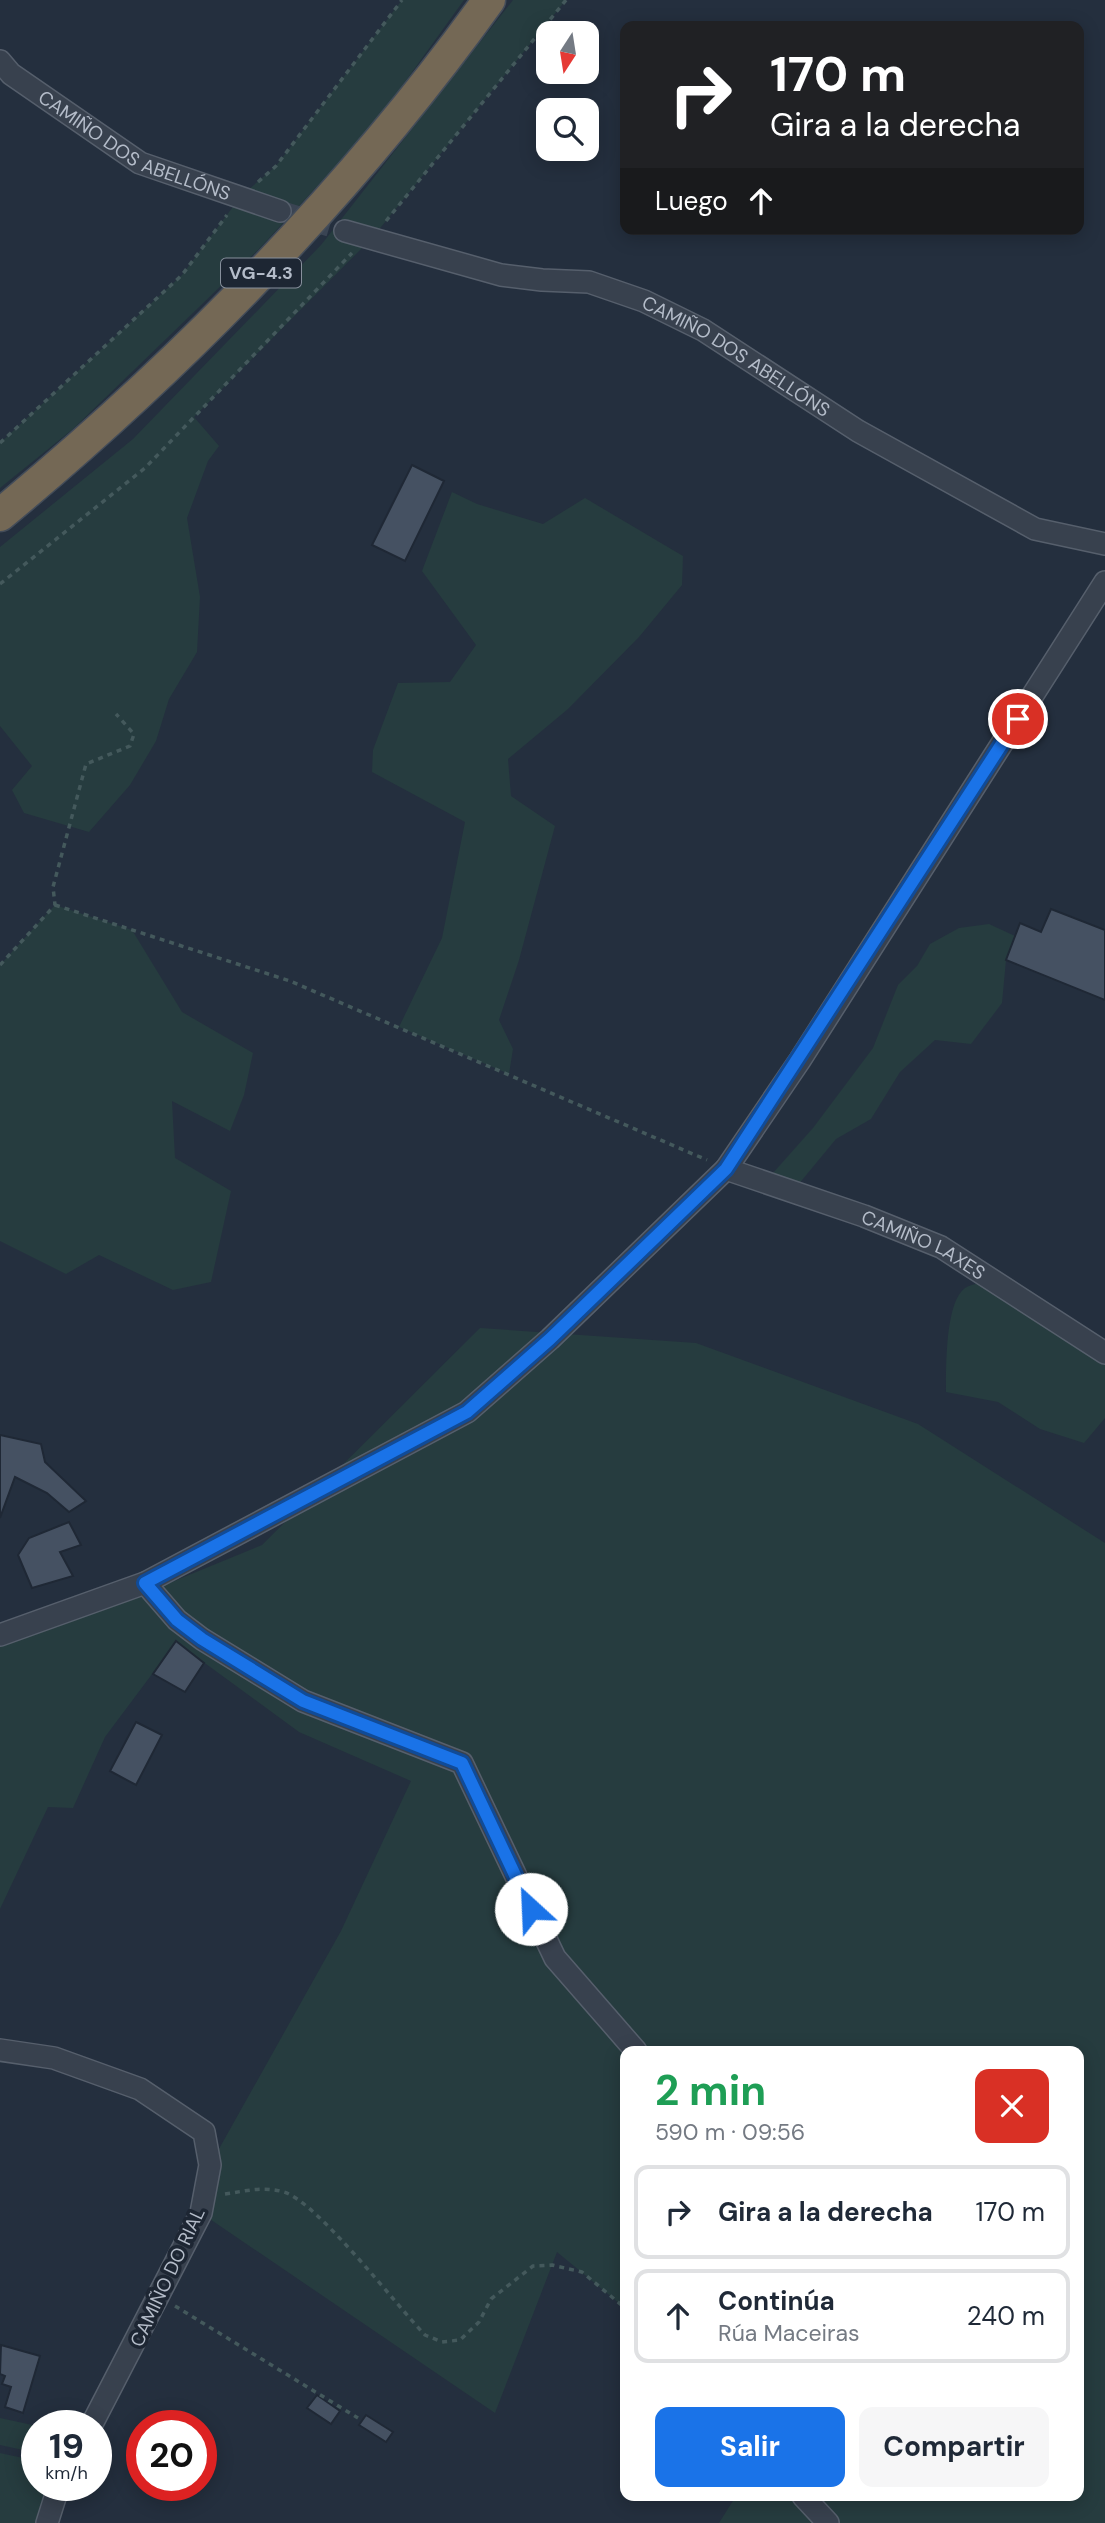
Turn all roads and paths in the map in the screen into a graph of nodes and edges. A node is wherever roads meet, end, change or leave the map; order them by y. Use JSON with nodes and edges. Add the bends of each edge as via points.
{"nodes":[{"id":1,"x":402,"y":0,"type":"edge"},
{"id":2,"x":489,"y":0,"type":"edge"},
{"id":3,"x":566,"y":0,"type":"edge"},
{"id":4,"x":0,"y":61,"type":"edge"},
{"id":5,"x":241,"y":196,"type":"junction"},
{"id":6,"x":280,"y":211,"type":"tunnel mouth"},
{"id":7,"x":345,"y":231,"type":"tunnel mouth"},
{"id":8,"x":372,"y":238,"type":"junction"},
{"id":9,"x":0,"y":443,"type":"edge"},
{"id":10,"x":0,"y":515,"type":"edge"},
{"id":11,"x":1105,"y":544,"type":"edge"},
{"id":12,"x":1105,"y":582,"type":"edge"},
{"id":13,"x":0,"y":584,"type":"edge"},
{"id":14,"x":116,"y":714,"type":"dead end"},
{"id":15,"x":55,"y":905,"type":"junction"},
{"id":16,"x":0,"y":965,"type":"edge"},
{"id":17,"x":726,"y":1169,"type":"junction"},
{"id":18,"x":1105,"y":1353,"type":"edge"},
{"id":19,"x":145,"y":1583,"type":"junction"},
{"id":20,"x":0,"y":1635,"type":"edge"},
{"id":21,"x":632,"y":2046,"type":"edge"},
{"id":22,"x":0,"y":2050,"type":"edge"},
{"id":23,"x":204,"y":2199,"type":"junction"},
{"id":24,"x":160,"y":2297,"type":"junction"},
{"id":25,"x":620,"y":2304,"type":"edge"},
{"id":26,"x":100,"y":2410,"type":"edge"},
{"id":27,"x":358,"y":2418,"type":"dead end"},
{"id":28,"x":54,"y":2501,"type":"edge"},
{"id":29,"x":808,"y":2501,"type":"edge"},
{"id":30,"x":47,"y":2523,"type":"edge"},
{"id":31,"x":828,"y":2523,"type":"edge"}],
"edges":[{"from":1,"to":5,"type":"path","via":[[276,166]]},
{"from":2,"to":10,"type":"highway","number":"VG-4.3","via":[[379,141],[268,265],[191,344]]},
{"from":3,"to":8,"type":"path"},
{"from":4,"to":5,"type":"street","name":"CAMIÑO DOS ABELLÓNS","via":[[11,74],[140,163]]},
{"from":5,"to":6,"type":"street","name":"CAMIÑO DOS ABELLÓNS"},
{"from":5,"to":9,"type":"path","via":[[182,275]]},
{"from":7,"to":8,"type":"street","name":"CAMIÑO DOS ABELLÓNS"},
{"from":8,"to":11,"type":"street","name":"CAMIÑO DOS ABELLÓNS","via":[[501,275],[589,282],[644,302],[703,330],[858,431],[1035,529]]},
{"from":8,"to":13,"type":"path","via":[[145,468]]},
{"from":12,"to":17,"type":"street"},
{"from":14,"to":15,"type":"path","via":[[134,734],[130,746],[86,764],[53,887]]},
{"from":15,"to":16,"type":"path"},
{"from":15,"to":17,"type":"path","via":[[290,981]]},
{"from":17,"to":18,"type":"street","name":"CAMIÑO LAXES","via":[[941,1247]]},
{"from":17,"to":19,"type":"street","via":[[550,1339],[467,1412]]},
{"from":19,"to":20,"type":"street"},
{"from":19,"to":21,"type":"street","via":[[177,1620],[202,1639],[303,1701],[462,1763],[555,1958]]},
{"from":22,"to":23,"type":"street","name":"CAMIÑO DO RIAL","via":[[54,2058],[140,2089],[204,2132],[210,2165]]},
{"from":23,"to":24,"type":"street","name":"CAMIÑO DO RIAL"},
{"from":23,"to":25,"type":"path","via":[[261,2188],[288,2193],[323,2221],[425,2335],[442,2342],[460,2340],[479,2322],[491,2299],[533,2266],[552,2264],[582,2272]]},
{"from":24,"to":26,"type":"street","name":"CAMIÑO DO RIAL"},
{"from":24,"to":27,"type":"path"},
{"from":28,"to":30,"type":"street"},
{"from":29,"to":31,"type":"street"}]}
